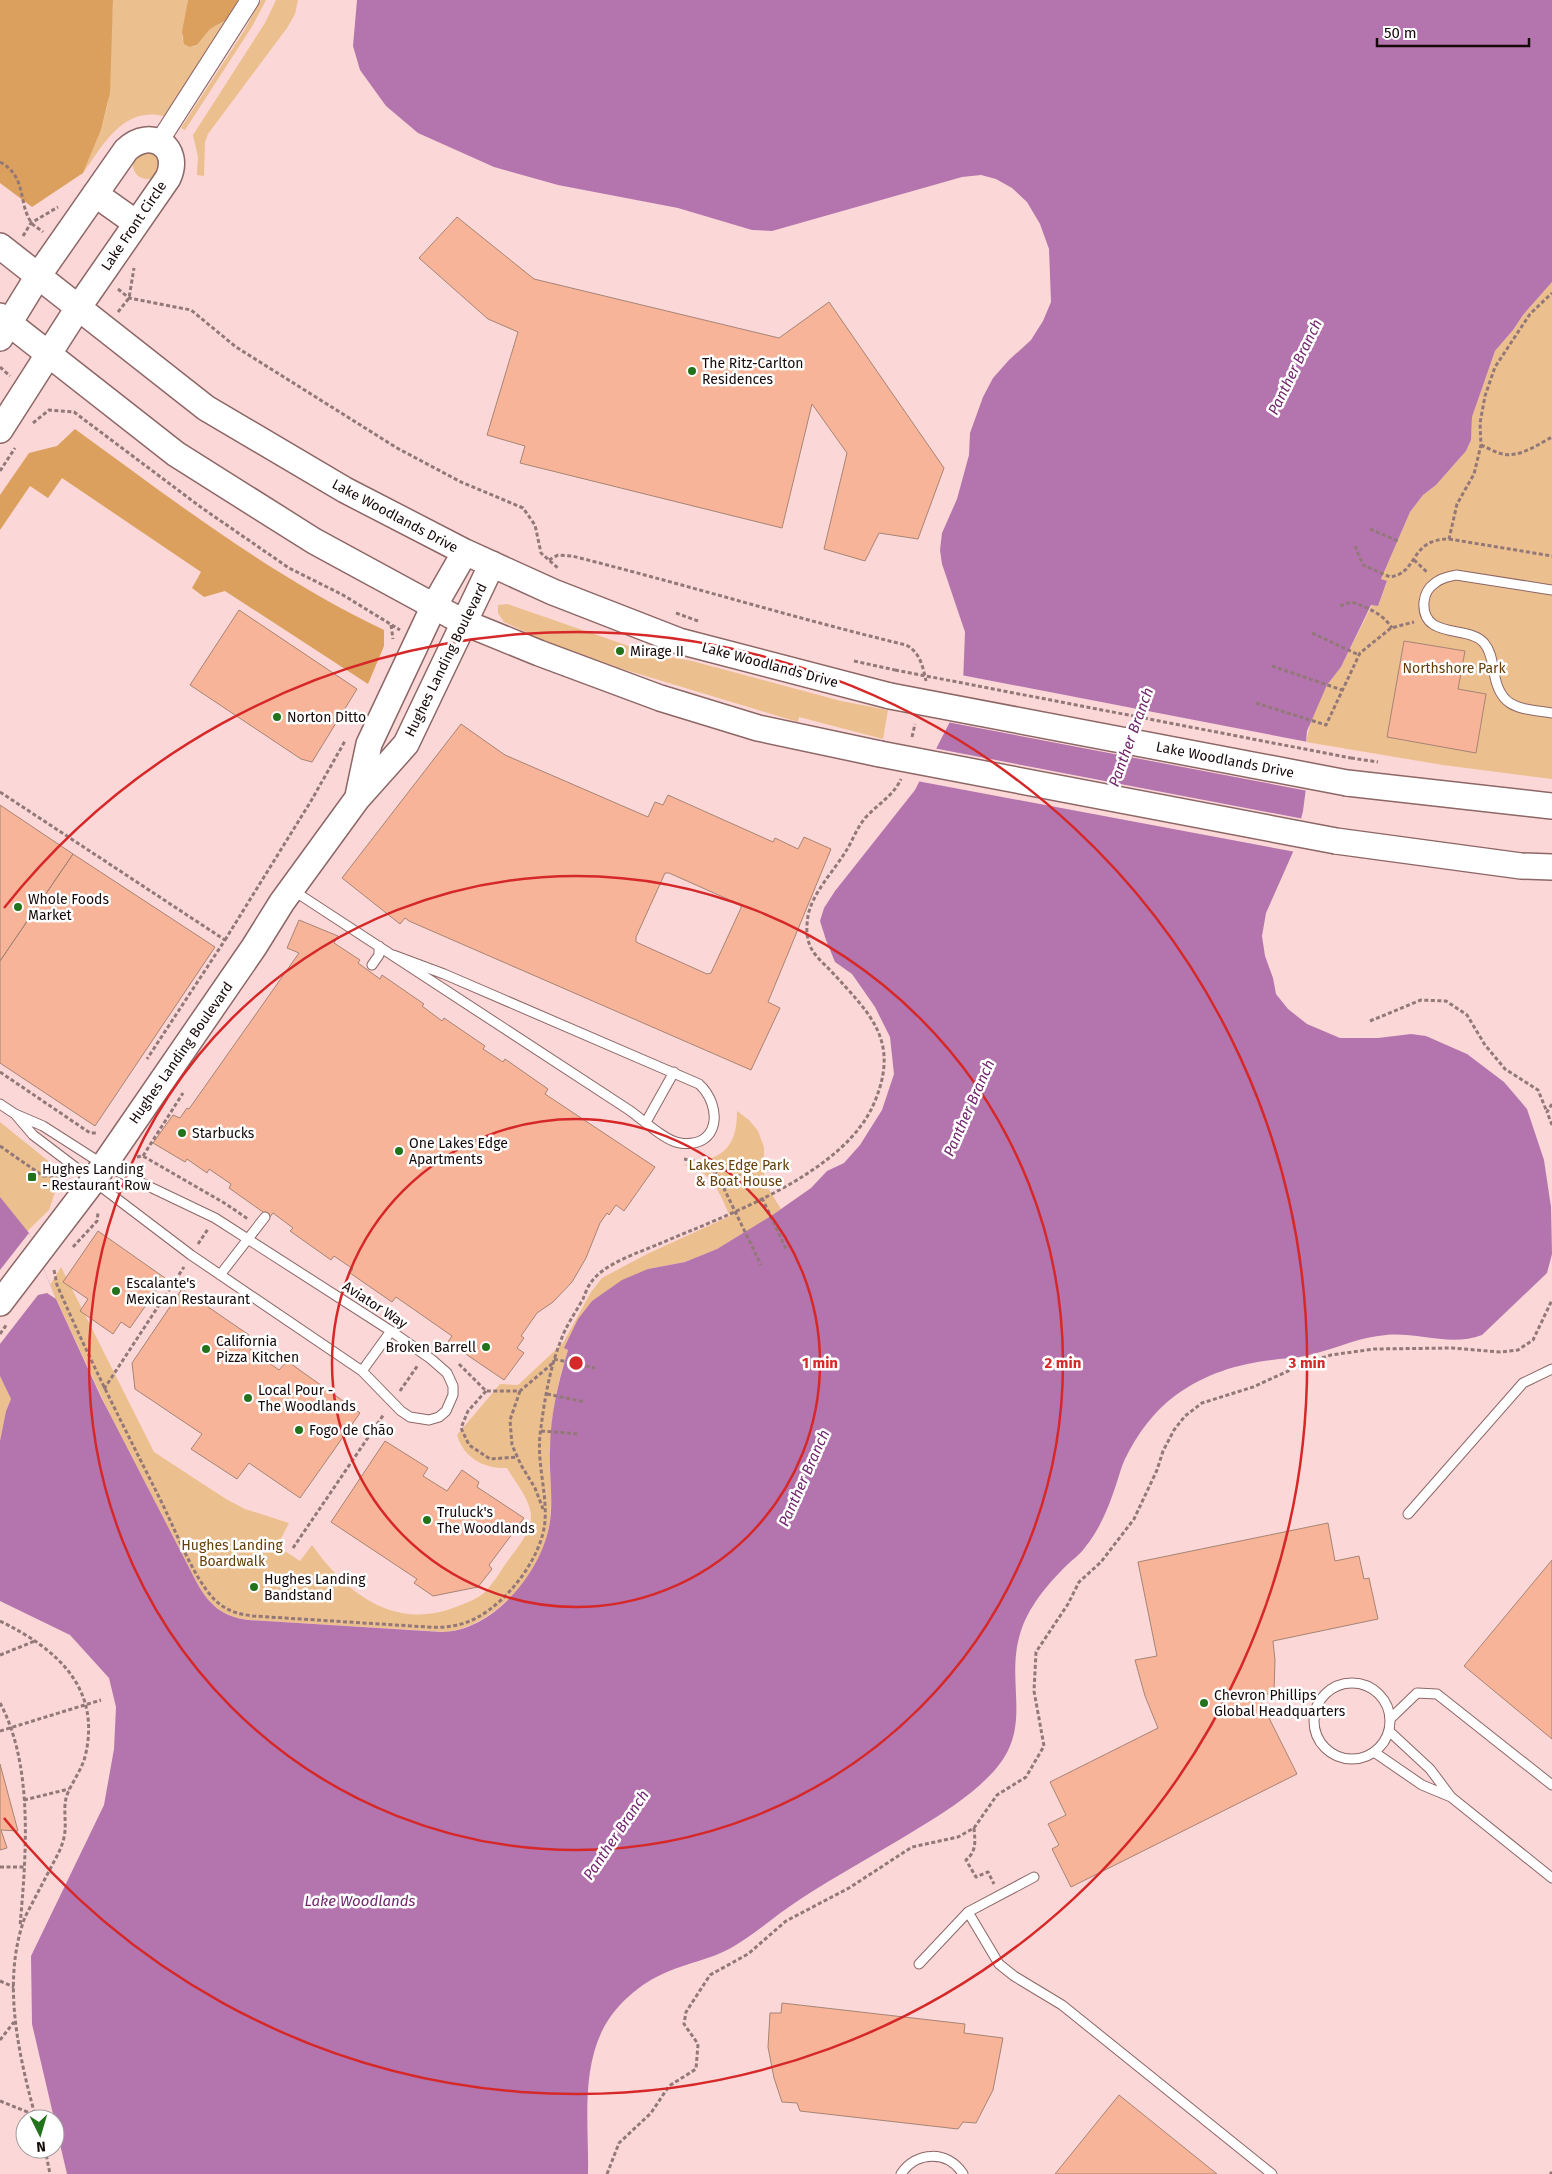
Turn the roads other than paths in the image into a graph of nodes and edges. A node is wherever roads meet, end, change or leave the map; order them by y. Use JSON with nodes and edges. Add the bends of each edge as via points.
{"nodes":[{"id":1,"x":250,"y":0,"type":"edge"},
{"id":2,"x":160,"y":142,"type":"junction"},
{"id":3,"x":95,"y":194,"type":"junction"},
{"id":4,"x":136,"y":223,"type":"junction"},
{"id":5,"x":0,"y":246,"type":"edge"},
{"id":6,"x":38,"y":276,"type":"junction"},
{"id":7,"x":78,"y":308,"type":"junction"},
{"id":8,"x":3,"y":326,"type":"edge"},
{"id":9,"x":49,"y":353,"type":"junction"},
{"id":10,"x":0,"y":430,"type":"edge"},
{"id":11,"x":465,"y":552,"type":"junction"},
{"id":12,"x":492,"y":564,"type":"junction"},
{"id":13,"x":1552,"y":590,"type":"edge"},
{"id":14,"x":434,"y":606,"type":"junction"},
{"id":15,"x":463,"y":622,"type":"junction"},
{"id":16,"x":1552,"y":713,"type":"edge"},
{"id":17,"x":357,"y":799,"type":"junction"},
{"id":18,"x":1552,"y":806,"type":"edge"},
{"id":19,"x":1552,"y":867,"type":"edge"},
{"id":20,"x":292,"y":890,"type":"junction"},
{"id":21,"x":379,"y":946,"type":"junction"},
{"id":22,"x":393,"y":956,"type":"junction"},
{"id":23,"x":372,"y":965,"type":"dead end"},
{"id":24,"x":674,"y":1072,"type":"junction"},
{"id":25,"x":0,"y":1104,"type":"edge"},
{"id":26,"x":15,"y":1114,"type":"junction"},
{"id":27,"x":646,"y":1122,"type":"junction"},
{"id":28,"x":109,"y":1156,"type":"junction"},
{"id":29,"x":265,"y":1217,"type":"dead end"},
{"id":30,"x":248,"y":1238,"type":"junction"},
{"id":31,"x":220,"y":1276,"type":"junction"},
{"id":32,"x":0,"y":1303,"type":"edge"},
{"id":33,"x":391,"y":1331,"type":"junction"},
{"id":34,"x":1552,"y":1369,"type":"edge"},
{"id":35,"x":362,"y":1371,"type":"junction"},
{"id":36,"x":1408,"y":1514,"type":"dead end"},
{"id":37,"x":1390,"y":1719,"type":"junction"},
{"id":38,"x":1389,"y":1732,"type":"junction"},
{"id":39,"x":1374,"y":1752,"type":"junction"},
{"id":40,"x":1552,"y":1785,"type":"edge"},
{"id":41,"x":1451,"y":1797,"type":"junction"},
{"id":42,"x":1034,"y":1877,"type":"dead end"},
{"id":43,"x":1552,"y":1878,"type":"edge"},
{"id":44,"x":968,"y":1912,"type":"junction"},
{"id":45,"x":919,"y":1964,"type":"dead end"},
{"id":46,"x":901,"y":2174,"type":"edge"},
{"id":47,"x":963,"y":2174,"type":"edge"},
{"id":48,"x":1272,"y":2174,"type":"edge"}],
"edges":[{"from":1,"to":2,"type":"street"},
{"from":2,"to":3,"type":"main road","via":[[138,140]]},
{"from":2,"to":4,"type":"main road","name":"Lake Front Circle","via":[[171,157],[171,171]]},
{"from":3,"to":4,"type":"main road"},
{"from":3,"to":6,"type":"main road"},
{"from":4,"to":7,"type":"main road","name":"Lake Front Circle"},
{"from":5,"to":6,"type":"main road","name":"Lake Woodlands Drive"},
{"from":6,"to":7,"type":"main road","name":"Lake Woodlands Drive"},
{"from":6,"to":8,"type":"main road"},
{"from":7,"to":9,"type":"main road","name":"Lake Front Circle"},
{"from":7,"to":11,"type":"main road","name":"Lake Woodlands Drive","via":[[206,408],[345,490]]},
{"from":8,"to":9,"type":"main road"},
{"from":9,"to":10,"type":"main road","name":"Lake Front Circle"},
{"from":9,"to":14,"type":"main road","via":[[176,454],[314,541]]},
{"from":11,"to":12,"type":"main road","name":"Lake Woodlands Drive"},
{"from":11,"to":14,"type":"main road","name":"Hughes Landing Boulevard"},
{"from":12,"to":15,"type":"main road","name":"Hughes Landing Boulevard"},
{"from":12,"to":18,"type":"main road","name":"Lake Woodlands Drive","bridge":true,"via":[[553,592],[679,641],[890,696],[1347,783]]},
{"from":13,"to":16,"type":"lane","via":[[1456,575],[1442,578],[1426,592],[1424,609],[1427,618],[1444,630],[1478,638],[1484,643],[1491,658],[1496,684],[1506,702]]},
{"from":14,"to":15,"type":"main road"},
{"from":14,"to":17,"type":"main road","name":"Hughes Landing Boulevard","via":[[406,643],[369,744]]},
{"from":15,"to":17,"type":"main road","name":"Hughes Landing Boulevard","via":[[406,744]]},
{"from":15,"to":19,"type":"main road","bridge":true,"via":[[660,698],[758,728],[1336,840],[1521,866]]},
{"from":17,"to":20,"type":"main road","name":"Hughes Landing Boulevard"},
{"from":20,"to":21,"type":"lane"},
{"from":20,"to":28,"type":"main road","name":"Hughes Landing Boulevard"},
{"from":21,"to":22,"type":"lane"},
{"from":21,"to":23,"type":"lane","via":[[379,955]]},
{"from":22,"to":24,"type":"lane","via":[[444,974]]},
{"from":22,"to":27,"type":"lane"},
{"from":24,"to":27,"type":"lane"},
{"from":24,"to":27,"type":"lane","via":[[708,1092],[714,1103],[712,1128],[706,1137],[693,1144],[678,1143]]},
{"from":25,"to":26,"type":"lane","name":"Aviator Way"},
{"from":26,"to":28,"type":"lane","name":"Aviator Way"},
{"from":26,"to":28,"type":"lane","name":"Aviator Way","via":[[33,1135]]},
{"from":28,"to":30,"type":"lane","name":"Aviator Way"},
{"from":28,"to":31,"type":"lane","name":"Aviator Way","via":[[191,1255]]},
{"from":28,"to":32,"type":"main road","name":"Hughes Landing Boulevard","via":[[46,1262]]},
{"from":29,"to":30,"type":"lane"},
{"from":30,"to":31,"type":"lane"},
{"from":30,"to":33,"type":"lane","name":"Aviator Way"},
{"from":31,"to":35,"type":"lane","name":"Aviator Way"},
{"from":33,"to":35,"type":"lane"},
{"from":33,"to":35,"type":"lane","name":"Aviator Way","via":[[447,1373],[453,1386],[451,1403],[446,1411],[429,1420],[410,1417]]},
{"from":34,"to":36,"type":"lane","via":[[1523,1383]]},
{"from":37,"to":38,"type":"lane"},
{"from":37,"to":39,"type":"lane","via":[[1382,1696],[1360,1684],[1336,1686],[1318,1704],[1315,1728],[1319,1740],[1328,1749],[1338,1756],[1350,1758]]},
{"from":37,"to":40,"type":"lane","via":[[1417,1693],[1438,1694]]},
{"from":38,"to":39,"type":"lane"},
{"from":38,"to":41,"type":"lane","via":[[1430,1769]]},
{"from":39,"to":41,"type":"lane","via":[[1422,1785]]},
{"from":41,"to":43,"type":"lane"},
{"from":42,"to":44,"type":"lane"},
{"from":44,"to":45,"type":"lane"},
{"from":44,"to":48,"type":"lane","via":[[999,1964],[1062,2005]]},
{"from":46,"to":47,"type":"lane","via":[[915,2160],[937,2156],[949,2160]]}]}
